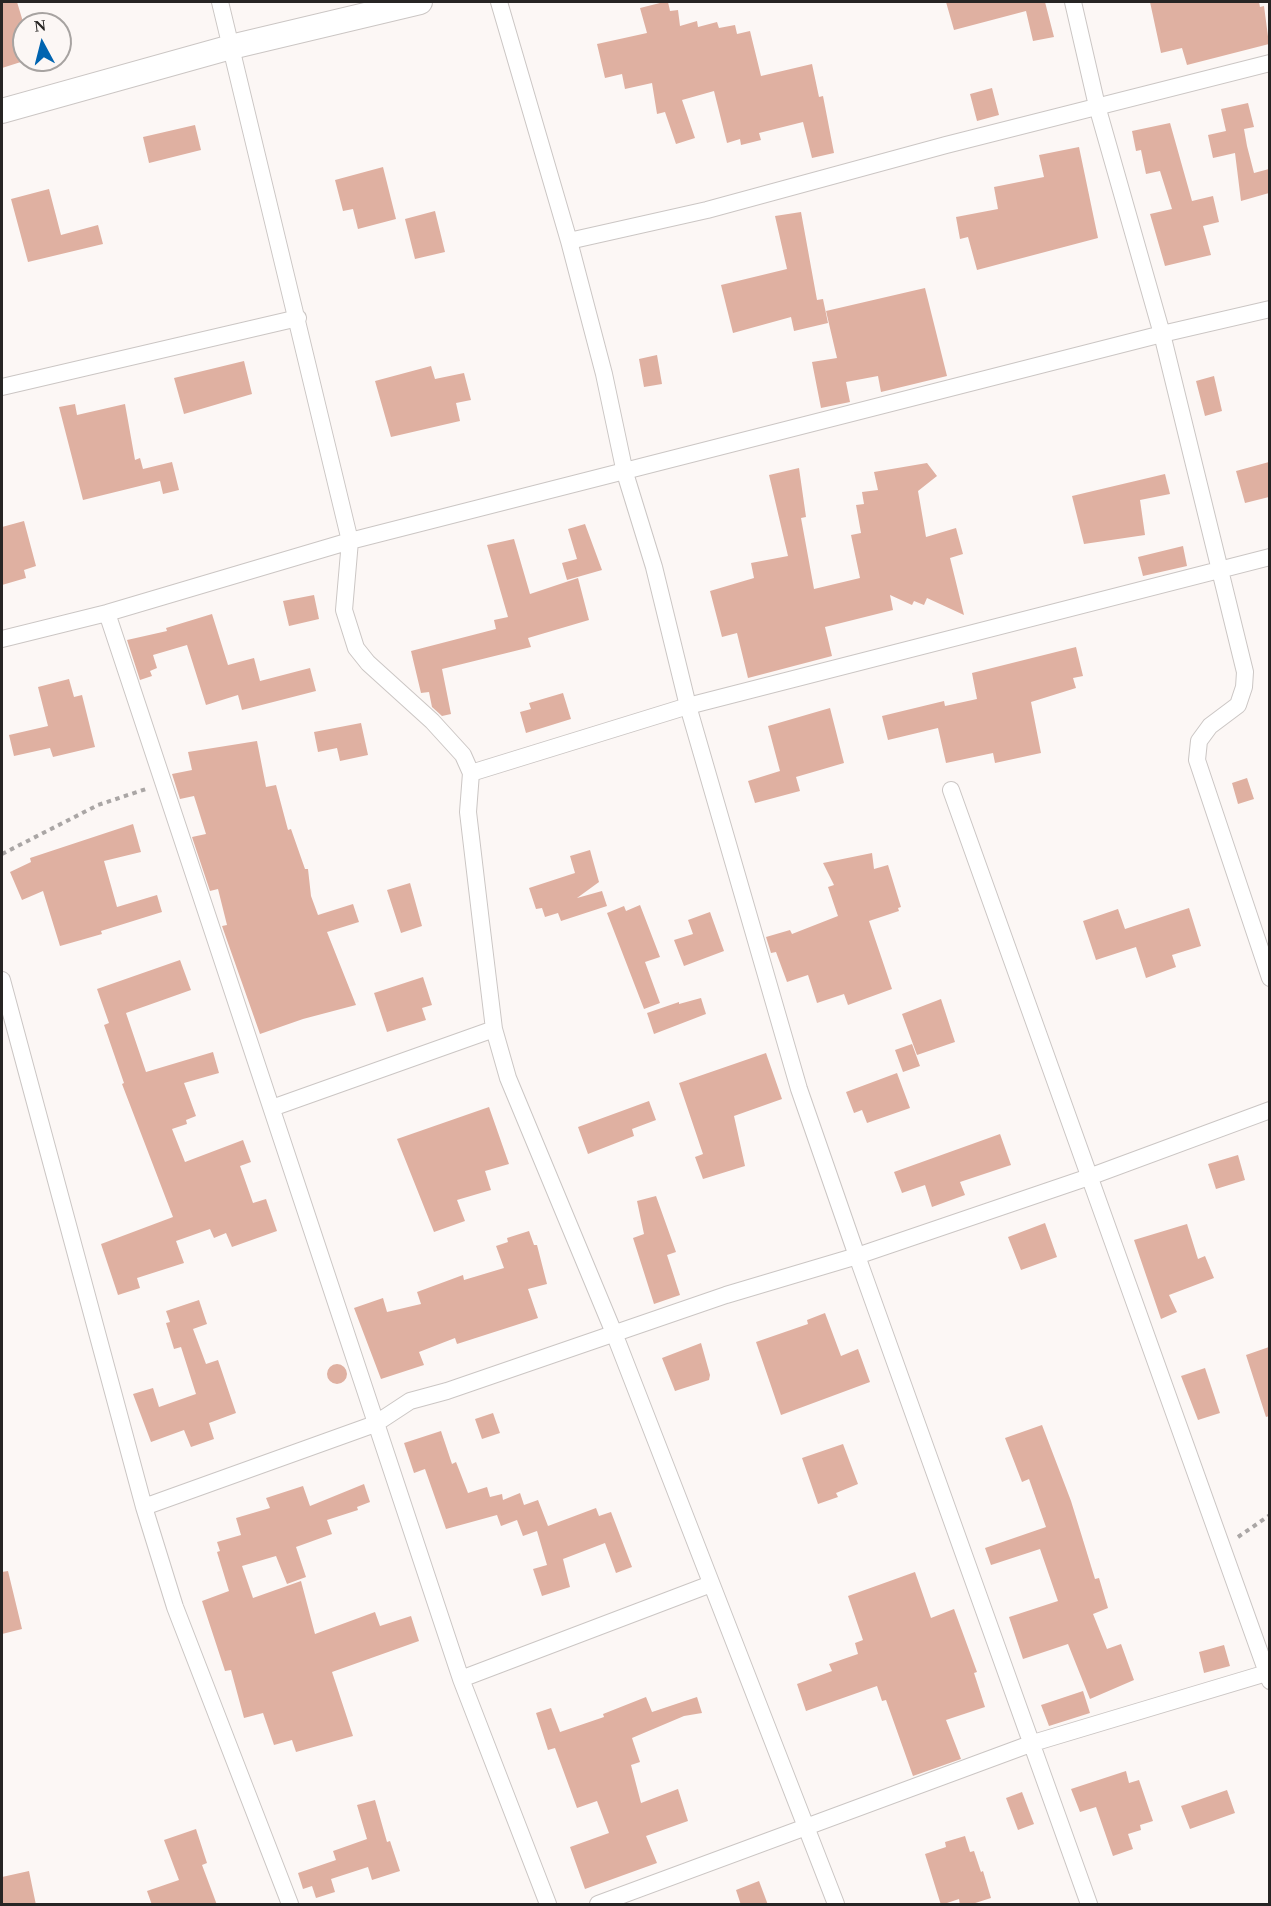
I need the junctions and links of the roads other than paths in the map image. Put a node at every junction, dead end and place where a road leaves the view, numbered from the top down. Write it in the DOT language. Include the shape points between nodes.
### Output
graph roads {
  1 [pos="220,2"];
  2 [pos="420,2"];
  3 [pos="499,2"];
  4 [pos="1073,2"];
  5 [pos="231,47"];
  6 [pos="1269,63"];
  7 [pos="1098,106"];
  8 [pos="2,111"];
  9 [pos="569,241"];
  10 [pos="1269,309"];
  11 [pos="298,318"];
  12 [pos="1162,334"];
  13 [pos="2,387"];
  14 [pos="626,473"];
  15 [pos="350,541"];
  16 [pos="1269,557"];
  17 [pos="1220,570"];
  18 [pos="107,613"];
  19 [pos="2,639"];
  20 [pos="688,706"];
  21 [pos="471,773"];
  22 [pos="951,790"];
  23 [pos="1269,978"];
  24 [pos="2,980"];
  25 [pos="494,1029"];
  26 [pos="272,1108"];
  27 [pos="1269,1110"];
  28 [pos="1089,1177"];
  29 [pos="857,1256"];
  30 [pos="614,1333"];
  31 [pos="375,1424"];
  32 [pos="144,1507"];
  33 [pos="711,1584"];
  34 [pos="1269,1675"];
  35 [pos="461,1679"];
  36 [pos="1033,1743"];
  37 [pos="806,1827"];
  38 [pos="290,1905"];
  39 [pos="548,1905"];
  40 [pos="598,1905"];
  41 [pos="836,1905"];
  42 [pos="1089,1905"];
  1 -- 5 [label="street"];
  2 -- 5 [label="street"];
  3 -- 9 [label="street"];
  4 -- 7 [label="street"];
  5 -- 8 [label="street"];
  5 -- 11 [label="street"];
  6 -- 7 [label="street"];
  7 -- 9 [label="street" via="707,210"];
  7 -- 12 [label="street"];
  9 -- 14 [label="street"];
  10 -- 12 [label="street"];
  11 -- 13 [label="street"];
  11 -- 15 [label="street"];
  12 -- 14 [label="street"];
  12 -- 17 [label="street"];
  14 -- 15 [label="street"];
  14 -- 20 [label="street"];
  15 -- 18 [label="street"];
  15 -- 21 [label="street" via="344,610 356,648 432,720 463,755"];
  16 -- 17 [label="street"];
  17 -- 20 [label="street"];
  17 -- 23 [label="street" via="1245,672 1244,687 1238,705 1210,726 1199,741 1197,760"];
  18 -- 19 [label="street"];
  18 -- 26 [label="street"];
  20 -- 21 [label="street"];
  20 -- 29 [label="street" via="799,1089"];
  21 -- 25 [label="street" via="468,812"];
  22 -- 28 [label="street"];
  24 -- 32 [label="street"];
  25 -- 26 [label="street"];
  25 -- 30 [label="street" via="508,1078"];
  26 -- 31 [label="street"];
  27 -- 28 [label="street"];
  28 -- 29 [label="street"];
  28 -- 34 [label="street"];
  29 -- 30 [label="street"];
  29 -- 36 [label="street"];
  30 -- 31 [label="street" via="410,1401"];
  30 -- 33 [label="street"];
  31 -- 32 [label="street"];
  31 -- 35 [label="street"];
  32 -- 38 [label="street" via="175,1607"];
  33 -- 35 [label="street"];
  33 -- 37 [label="street"];
  34 -- 36 [label="street"];
  35 -- 39 [label="street"];
  36 -- 37 [label="street"];
  36 -- 42 [label="street"];
  37 -- 40 [label="street"];
  37 -- 41 [label="street"];
}
